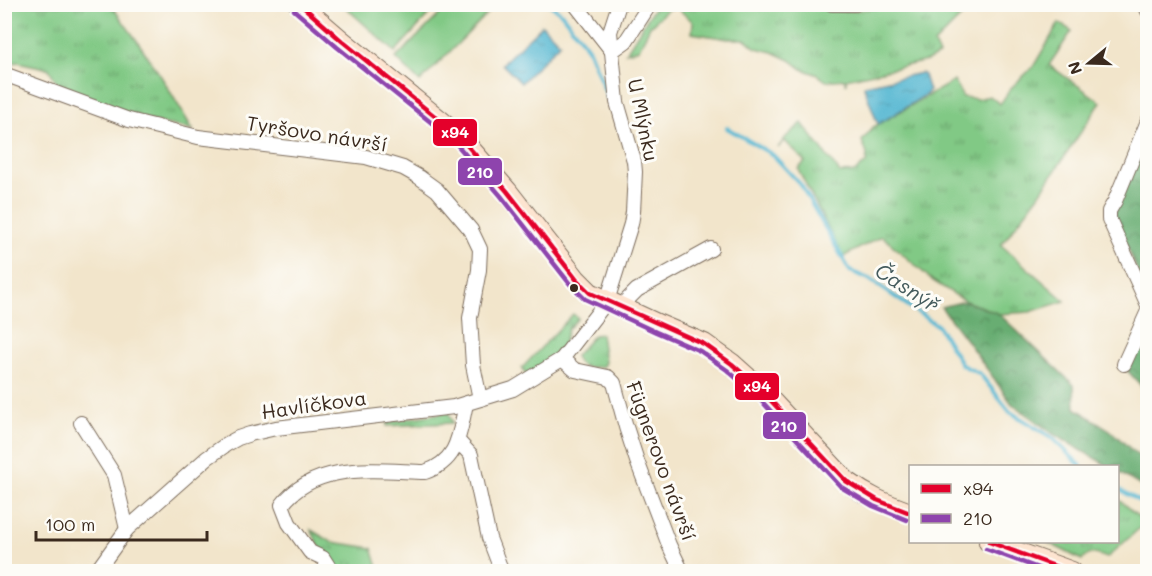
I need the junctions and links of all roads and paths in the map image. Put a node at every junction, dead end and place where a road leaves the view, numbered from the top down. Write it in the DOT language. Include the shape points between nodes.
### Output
graph roads {
  1 [pos="299,4"];
  2 [pos="575,4"];
  3 [pos="619,4"];
  4 [pos="650,4"];
  5 [pos="832,4"];
  6 [pos="855,4"];
  7 [pos="1145,4"];
  8 [pos="1148,11"];
  9 [pos="612,51"];
  10 [pos="4,74"];
  11 [pos="1148,121"];
  12 [pos="711,249"];
  13 [pos="613,304"];
  14 [pos="1148,305"];
  15 [pos="1148,311"];
  16 [pos="562,359"];
  17 [pos="1124,364"];
  18 [pos="480,399"];
  19 [pos="466,404"];
  20 [pos="81,423"];
  21 [pos="458,441"];
  22 [pos="909,513"];
  23 [pos="127,529"];
  24 [pos="992,543"];
  25 [pos="96,572"];
  26 [pos="332,572"];
  27 [pos="502,572"];
  28 [pos="682,572"];
  29 [pos="1072,572"];
  1 -- 13 [label="main road" via="458,135 576,279 590,293"];
  2 -- 9 [label="street"];
  3 -- 9 [label="street, U Mlýnku" via="610,32"];
  4 -- 9 [label="street" via="626,41"];
  5 -- 6 [label="street"];
  7 -- 8 [label="street"];
  9 -- 13 [label="street, U Mlýnku" via="617,102 634,160 635,187"];
  10 -- 18 [label="street, Tyršovo návrší" via="129,120 175,132 366,157 419,177 437,190 471,230 480,249 470,318"];
  11 -- 14 [label="street" via="1108,210"];
  12 -- 13 [label="street"];
  13 -- 16 [label="street"];
  13 -- 22 [label="main road" via="704,344 760,388 845,480 862,493"];
  15 -- 17 [label="street"];
  16 -- 18 [label="street, Havlíčkova" via="513,389"];
  16 -- 28 [label="street, Fügnerovo návrší" via="575,370 608,377 614,383 637,461"];
  18 -- 19 [label="street, Havlíčkova"];
  19 -- 21 [label="street"];
  19 -- 23 [label="street, Havlíčkova" via="250,434 207,458"];
  20 -- 23 [label="street" via="114,475"];
  21 -- 26 [label="street" via="448,459 425,472 343,471 308,482 288,497 282,505 289,522 310,552 323,558"];
  21 -- 27 [label="street" via="471,455 489,537"];
  23 -- 25 [label="street, Havlíčkova"];
  24 -- 29 [label="main road"];
}
